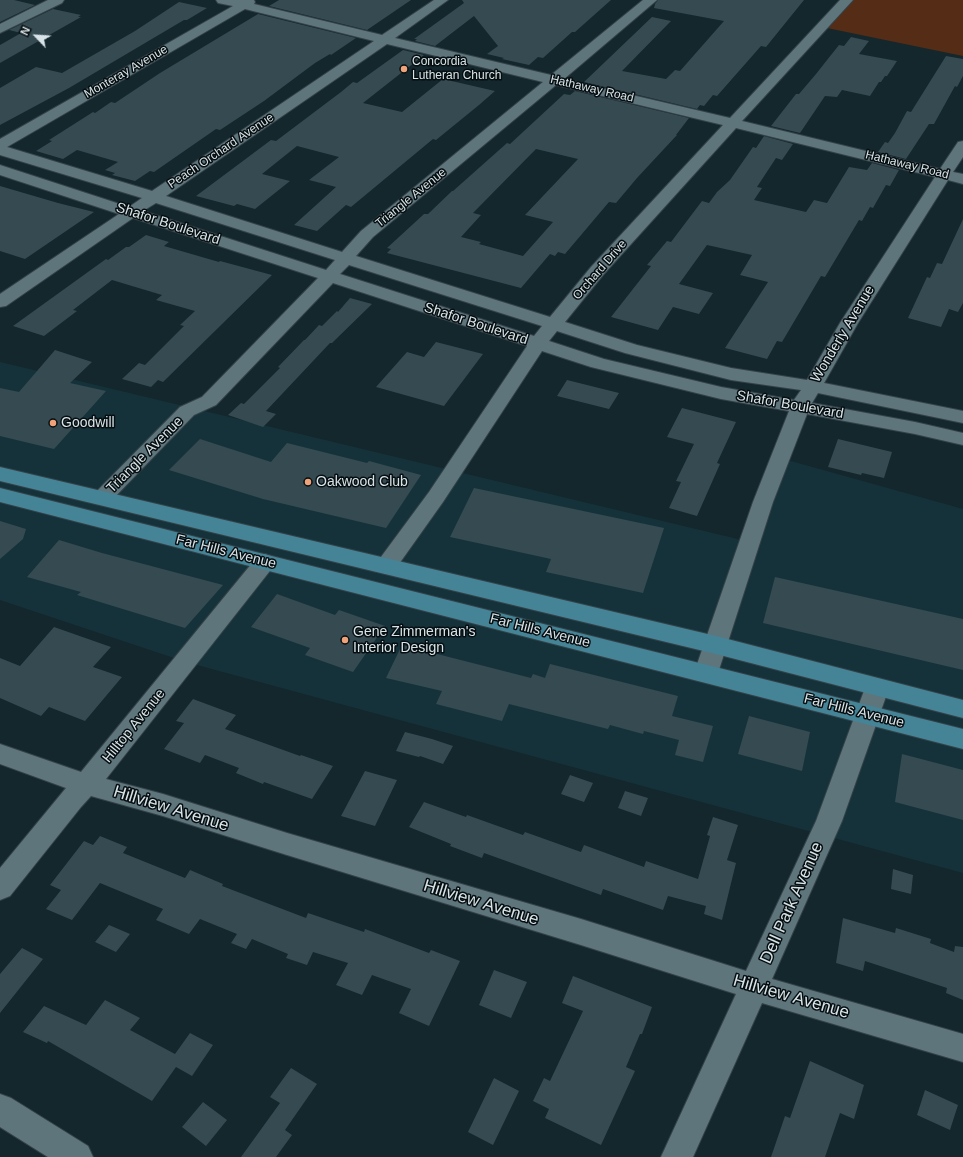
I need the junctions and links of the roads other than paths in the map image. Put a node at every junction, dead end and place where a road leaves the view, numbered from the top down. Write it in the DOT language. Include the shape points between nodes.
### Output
graph roads {
  1 [pos="58,0"];
  2 [pos="222,0"];
  3 [pos="442,0"];
  4 [pos="632,0"];
  5 [pos="651,0"];
  6 [pos="847,0"];
  7 [pos="247,3"];
  8 [pos="0,29"];
  9 [pos="384,39"];
  10 [pos="540,77"];
  11 [pos="555,80"];
  12 [pos="734,123"];
  13 [pos="0,145"];
  14 [pos="963,145"];
  15 [pos="0,150"];
  16 [pos="447,161"];
  17 [pos="0,170"];
  18 [pos="945,174"];
  19 [pos="963,179"];
  20 [pos="154,197"];
  21 [pos="132,213"];
  22 [pos="337,256"];
  23 [pos="315,277"];
  24 [pos="0,302"];
  25 [pos="553,325"];
  26 [pos="538,343"];
  27 [pos="812,386"];
  28 [pos="199,389"];
  29 [pos="800,408"];
  30 [pos="187,412"];
  31 [pos="963,417"];
  32 [pos="963,439"];
  33 [pos="0,474"];
  34 [pos="0,495"];
  35 [pos="102,498"];
  36 [pos="266,562"];
  37 [pos="386,566"];
  38 [pos="716,645"];
  39 [pos="706,673"];
  40 [pos="877,688"];
  41 [pos="963,709"];
  42 [pos="867,714"];
  43 [pos="963,739"];
  44 [pos="0,754"];
  45 [pos="87,784"];
  46 [pos="0,888"];
  47 [pos="754,987"];
  48 [pos="963,1048"];
  49 [pos="0,1108"];
  50 [pos="77,1157"];
  51 [pos="677,1157"];
  1 -- 8 [label="street"];
  2 -- 7 [label="street, Hathaway Road"];
  3 -- 9 [label="street, Peach Orchard Avenue"];
  4 -- 10 [label="street, Triangle Avenue"];
  5 -- 11 [label="street, Triangle Avenue"];
  6 -- 12 [label="street, Orchard Drive"];
  7 -- 9 [label="street, Hathaway Road"];
  7 -- 13 [label="street, Monteray Avenue"];
  9 -- 10 [label="street, Hathaway Road"];
  9 -- 20 [label="street, Peach Orchard Avenue"];
  10 -- 11 [label="street, Hathaway Road"];
  10 -- 16 [label="street, Triangle Avenue"];
  11 -- 12 [label="street, Hathaway Road"];
  11 -- 16 [label="street, Triangle Avenue"];
  12 -- 18 [label="street, Hathaway Road"];
  12 -- 25 [label="street, Orchard Drive" via="597,271"];
  14 -- 18 [label="street, Wonderly Avenue"];
  15 -- 20 [label="street, Shafor Boulevard"];
  16 -- 22 [label="street, Triangle Avenue" via="367,234"];
  17 -- 21 [label="street, Shafor Boulevard"];
  18 -- 19 [label="street, Hathaway Road"];
  18 -- 27 [label="street, Wonderly Avenue" via="848,323"];
  20 -- 21 [label="street, Peach Orchard Avenue"];
  20 -- 22 [label="street, Shafor Boulevard"];
  21 -- 23 [label="street, Shafor Boulevard"];
  21 -- 24 [label="street, Peach Orchard Avenue"];
  22 -- 23 [label="street, Triangle Avenue"];
  22 -- 25 [label="street, Shafor Boulevard"];
  23 -- 26 [label="street, Shafor Boulevard"];
  23 -- 30 [label="street, Triangle Avenue" via="209,401"];
  25 -- 26 [label="street, Orchard Drive"];
  25 -- 27 [label="street, Shafor Boulevard" via="684,363 731,374"];
  26 -- 29 [label="street, Shafor Boulevard" via="598,363 666,381"];
  26 -- 37 [label="street, Orchard Drive" via="436,497"];
  27 -- 29 [label="street, Wonderly Avenue"];
  27 -- 31 [label="street, Shafor Boulevard"];
  28 -- 30 [label="street, Triangle Avenue" via="188,400"];
  29 -- 32 [label="street, Shafor Boulevard"];
  29 -- 38 [label="street, Wonderly Avenue" via="763,502"];
  30 -- 35 [label="street, Triangle Avenue"];
  33 -- 35 [label="main road, Far Hills Avenue"];
  34 -- 36 [label="main road, Far Hills Avenue"];
  35 -- 37 [label="main road, Far Hills Avenue"];
  36 -- 39 [label="main road, Far Hills Avenue"];
  36 -- 45 [label="street, Hilltop Avenue"];
  37 -- 38 [label="main road, Far Hills Avenue"];
  38 -- 39 [label="street, Wonderly Avenue"];
  38 -- 40 [label="main road, Far Hills Avenue"];
  39 -- 42 [label="main road, Far Hills Avenue"];
  40 -- 41 [label="main road, Far Hills Avenue"];
  40 -- 42 [label="street, Dell Park Avenue"];
  42 -- 43 [label="main road, Far Hills Avenue"];
  42 -- 47 [label="street, Dell Park Avenue" via="829,821"];
  44 -- 45 [label="street, Hillview Avenue"];
  45 -- 46 [label="street, Hilltop Avenue"];
  45 -- 47 [label="street, Hillview Avenue" via="163,805"];
  47 -- 48 [label="street, Hillview Avenue"];
  47 -- 51 [label="street, Dell Park Avenue"];
  49 -- 50 [label="street"];
}
